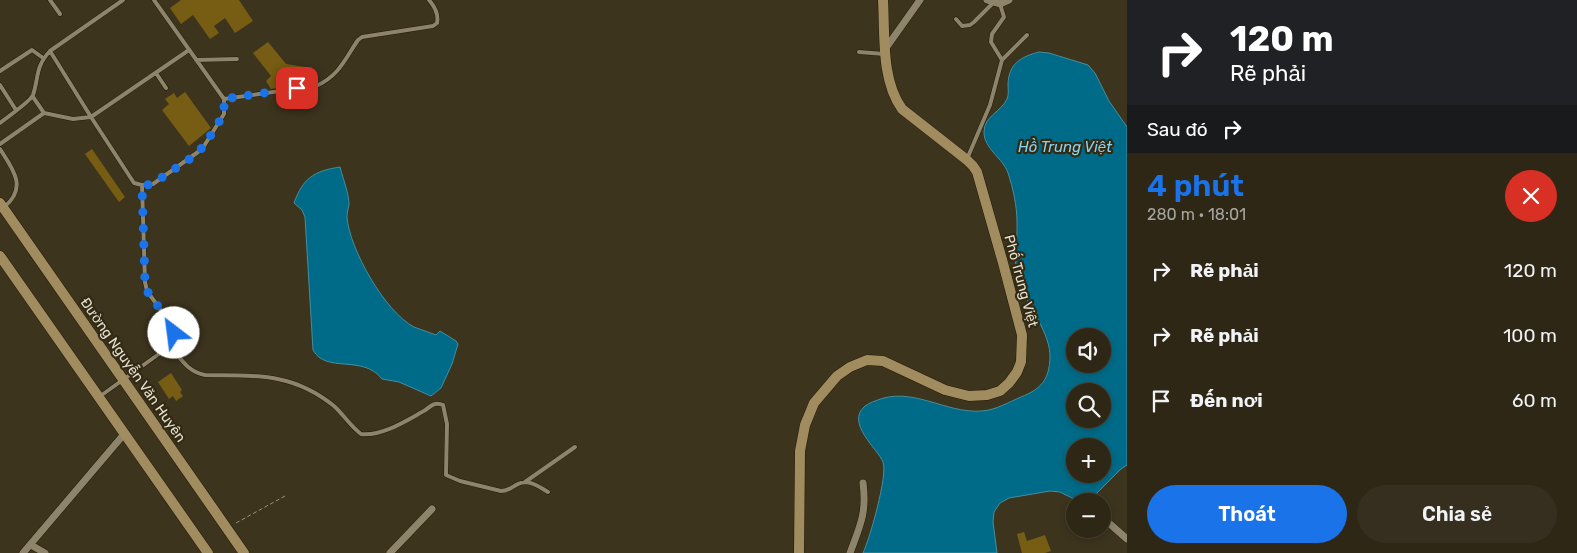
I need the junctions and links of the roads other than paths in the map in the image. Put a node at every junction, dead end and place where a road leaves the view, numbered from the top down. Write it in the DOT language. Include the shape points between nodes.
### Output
graph roads {
  1 [pos="50,0"];
  2 [pos="124,0"];
  3 [pos="154,0"];
  4 [pos="429,0"];
  5 [pos="883,0"];
  6 [pos="920,0"];
  7 [pos="1009,0"];
  8 [pos="993,2"];
  9 [pos="60,14"];
  10 [pos="956,19"];
  11 [pos="1027,35"];
  12 [pos="189,50"];
  13 [pos="50,51"];
  14 [pos="886,51"];
  15 [pos="859,52"];
  16 [pos="43,58"];
  17 [pos="237,59"];
  18 [pos="196,60"];
  19 [pos="1002,60"];
  20 [pos="0,71"];
  21 [pos="156,73"];
  22 [pos="0,85"];
  23 [pos="166,88"];
  24 [pos="33,97"];
  25 [pos="224,99"];
  26 [pos="16,110"];
  27 [pos="44,113"];
  28 [pos="91,117"];
  29 [pos="0,123"];
  30 [pos="0,144"];
  31 [pos="0,149"];
  32 [pos="967,160"];
  33 [pos="142,186"];
  34 [pos="1,207"];
  35 [pos="0,256"];
  36 [pos="170,346"];
  37 [pos="123,380"];
  38 [pos="99,397"];
  39 [pos="125,433"];
  40 [pos="575,447"];
  41 [pos="525,482"];
  42 [pos="863,484"];
  43 [pos="548,492"];
  44 [pos="432,509"];
  45 [pos="1111,525"];
  46 [pos="1127,539"];
  47 [pos="31,545"];
  48 [pos="23,553"];
  49 [pos="45,553"];
  50 [pos="208,553"];
  51 [pos="244,553"];
  52 [pos="390,553"];
  53 [pos="799,553"];
  54 [pos="850,553"];
  1 -- 9 [label="lane"];
  2 -- 13 [label="lane"];
  3 -- 12 [label="lane"];
  4 -- 25 [label="lane" via="437,12 437,23 362,37 334,75 316,86"];
  5 -- 14 [label="street, Phố Trung Việt"];
  6 -- 14 [label="street"];
  7 -- 8 [label="street"];
  8 -- 10 [label="lane" via="970,25 962,26"];
  8 -- 19 [label="lane" via="1004,17 992,34 991,42"];
  11 -- 19 [label="lane"];
  12 -- 18 [label="lane"];
  12 -- 21 [label="lane"];
  13 -- 16 [label="lane"];
  13 -- 28 [label="lane"];
  14 -- 15 [label="lane"];
  14 -- 32 [label="street, Phố Trung Việt" via="892,89 902,110"];
  16 -- 20 [label="lane" via="32,50"];
  16 -- 24 [label="lane"];
  17 -- 18 [label="lane"];
  18 -- 25 [label="lane"];
  19 -- 32 [label="lane" via="990,105"];
  21 -- 23 [label="lane"];
  21 -- 28 [label="lane"];
  22 -- 26 [label="lane"];
  24 -- 26 [label="lane"];
  24 -- 27 [label="lane"];
  25 -- 33 [label="lane" via="224,114 204,146 152,184"];
  26 -- 29 [label="lane"];
  27 -- 28 [label="lane" via="73,119"];
  27 -- 30 [label="lane"];
  28 -- 33 [label="lane" via="134,183"];
  31 -- 34 [label="lane" via="17,180 12,201"];
  32 -- 53 [label="street, Phố Trung Việt" via="977,172 1022,334 1021,362 1017,372 1000,390 969,396 945,390 883,361 867,360 837,376 814,403 805,426 800,450"];
  33 -- 36 [label="lane" via="145,282 147,291 173,327"];
  34 -- 37 [label="street, Đường Nguyễn Văn Huyên"];
  35 -- 38 [label="street"];
  36 -- 37 [label="lane"];
  36 -- 41 [label="lane" via="196,373 274,377 312,390 361,434 370,435 401,424 438,403 443,405 447,424 446,475 501,491"];
  37 -- 38 [label="lane"];
  37 -- 51 [label="street, Đường Nguyễn Văn Huyên"];
  38 -- 39 [label="street"];
  39 -- 47 [label="street"];
  39 -- 50 [label="street"];
  40 -- 41 [label="lane"];
  41 -- 43 [label="lane" via="534,483"];
  42 -- 54 [label="street" via="864,512"];
  44 -- 52 [label="street"];
  45 -- 46 [label="street"];
  47 -- 48 [label="street"];
  47 -- 49 [label="street"];
}
